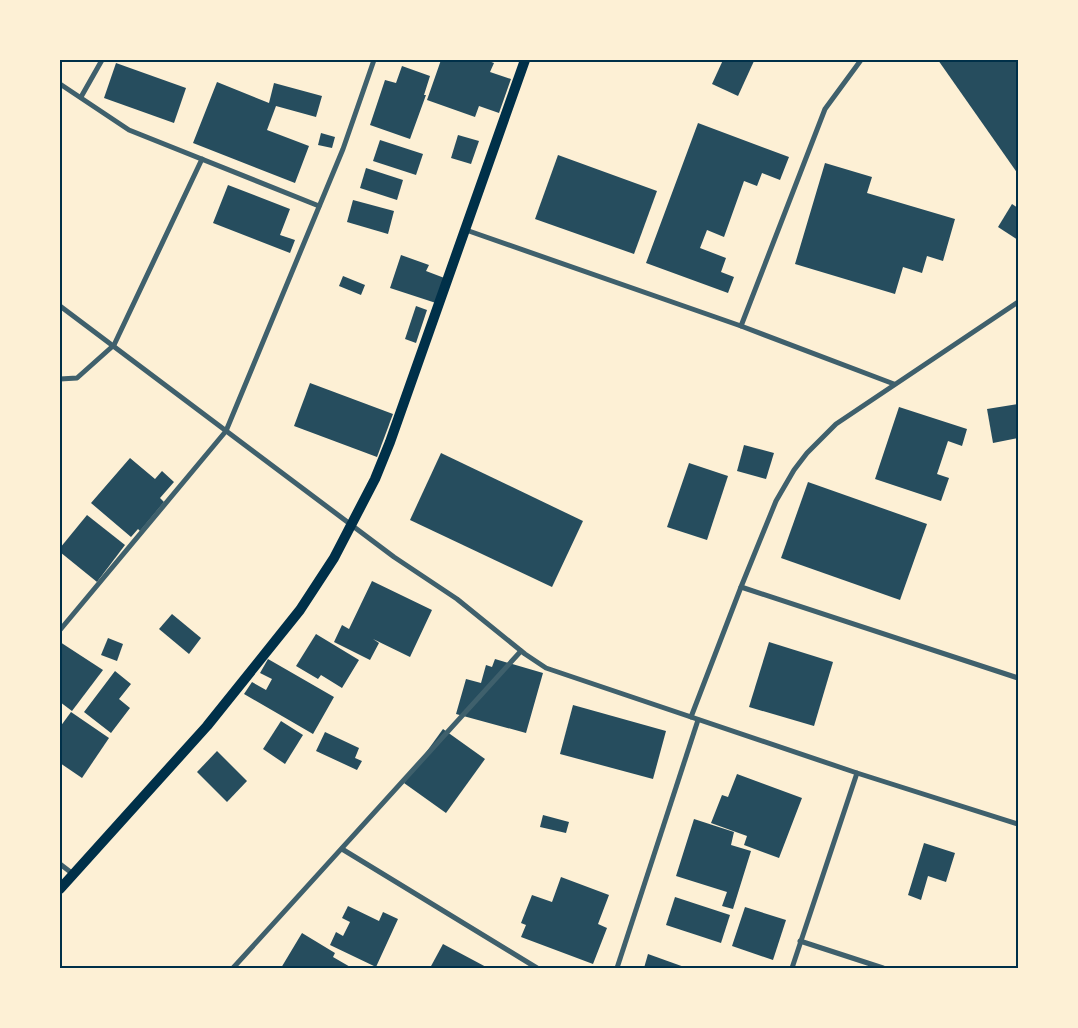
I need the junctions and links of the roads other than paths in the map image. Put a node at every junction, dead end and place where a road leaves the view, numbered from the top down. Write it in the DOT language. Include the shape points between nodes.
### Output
graph roads {
  1 [pos="102,60"];
  2 [pos="374,60"];
  3 [pos="525,60"];
  4 [pos="861,60"];
  5 [pos="60,84"];
  6 [pos="82,98"];
  7 [pos="202,158"];
  8 [pos="319,206"];
  9 [pos="466,230"];
  10 [pos="1018,302"];
  11 [pos="60,306"];
  12 [pos="741,326"];
  13 [pos="114,345"];
  14 [pos="60,379"];
  15 [pos="894,384"];
  16 [pos="226,431"];
  17 [pos="352,524"];
  18 [pos="741,587"];
  19 [pos="60,630"];
  20 [pos="522,651"];
  21 [pos="1018,678"];
  22 [pos="691,717"];
  23 [pos="698,720"];
  24 [pos="857,772"];
  25 [pos="1018,824"];
  26 [pos="342,849"];
  27 [pos="60,864"];
  28 [pos="73,874"];
  29 [pos="60,889"];
  30 [pos="800,941"];
  31 [pos="233,968"];
  32 [pos="537,968"];
  33 [pos="617,968"];
  34 [pos="792,968"];
  35 [pos="883,968"];
  1 -- 6 [label="street"];
  2 -- 8 [label="street"];
  3 -- 9 [label="main road"];
  4 -- 12 [label="street" via="825,109"];
  5 -- 6 [label="street"];
  6 -- 7 [label="street" via="130,130"];
  7 -- 8 [label="street"];
  7 -- 13 [label="street"];
  8 -- 16 [label="street"];
  9 -- 12 [label="street"];
  9 -- 17 [label="main road" via="390,442"];
  10 -- 15 [label="street"];
  11 -- 13 [label="street"];
  12 -- 15 [label="street"];
  13 -- 14 [label="street" via="77,378"];
  13 -- 16 [label="street"];
  15 -- 18 [label="street" via="836,424 802,458 783,486"];
  16 -- 17 [label="street"];
  16 -- 19 [label="street"];
  17 -- 20 [label="street" via="457,599"];
  17 -- 28 [label="main road" via="317,586 272,646 207,726"];
  18 -- 21 [label="street"];
  18 -- 22 [label="street"];
  20 -- 22 [label="street" via="546,668"];
  20 -- 26 [label="street"];
  22 -- 23 [label="street"];
  23 -- 24 [label="street"];
  23 -- 33 [label="street"];
  24 -- 25 [label="street"];
  24 -- 30 [label="street"];
  26 -- 31 [label="street"];
  26 -- 32 [label="street"];
  27 -- 28 [label="street"];
  28 -- 29 [label="main road"];
  30 -- 34 [label="street"];
  30 -- 35 [label="street"];
}
